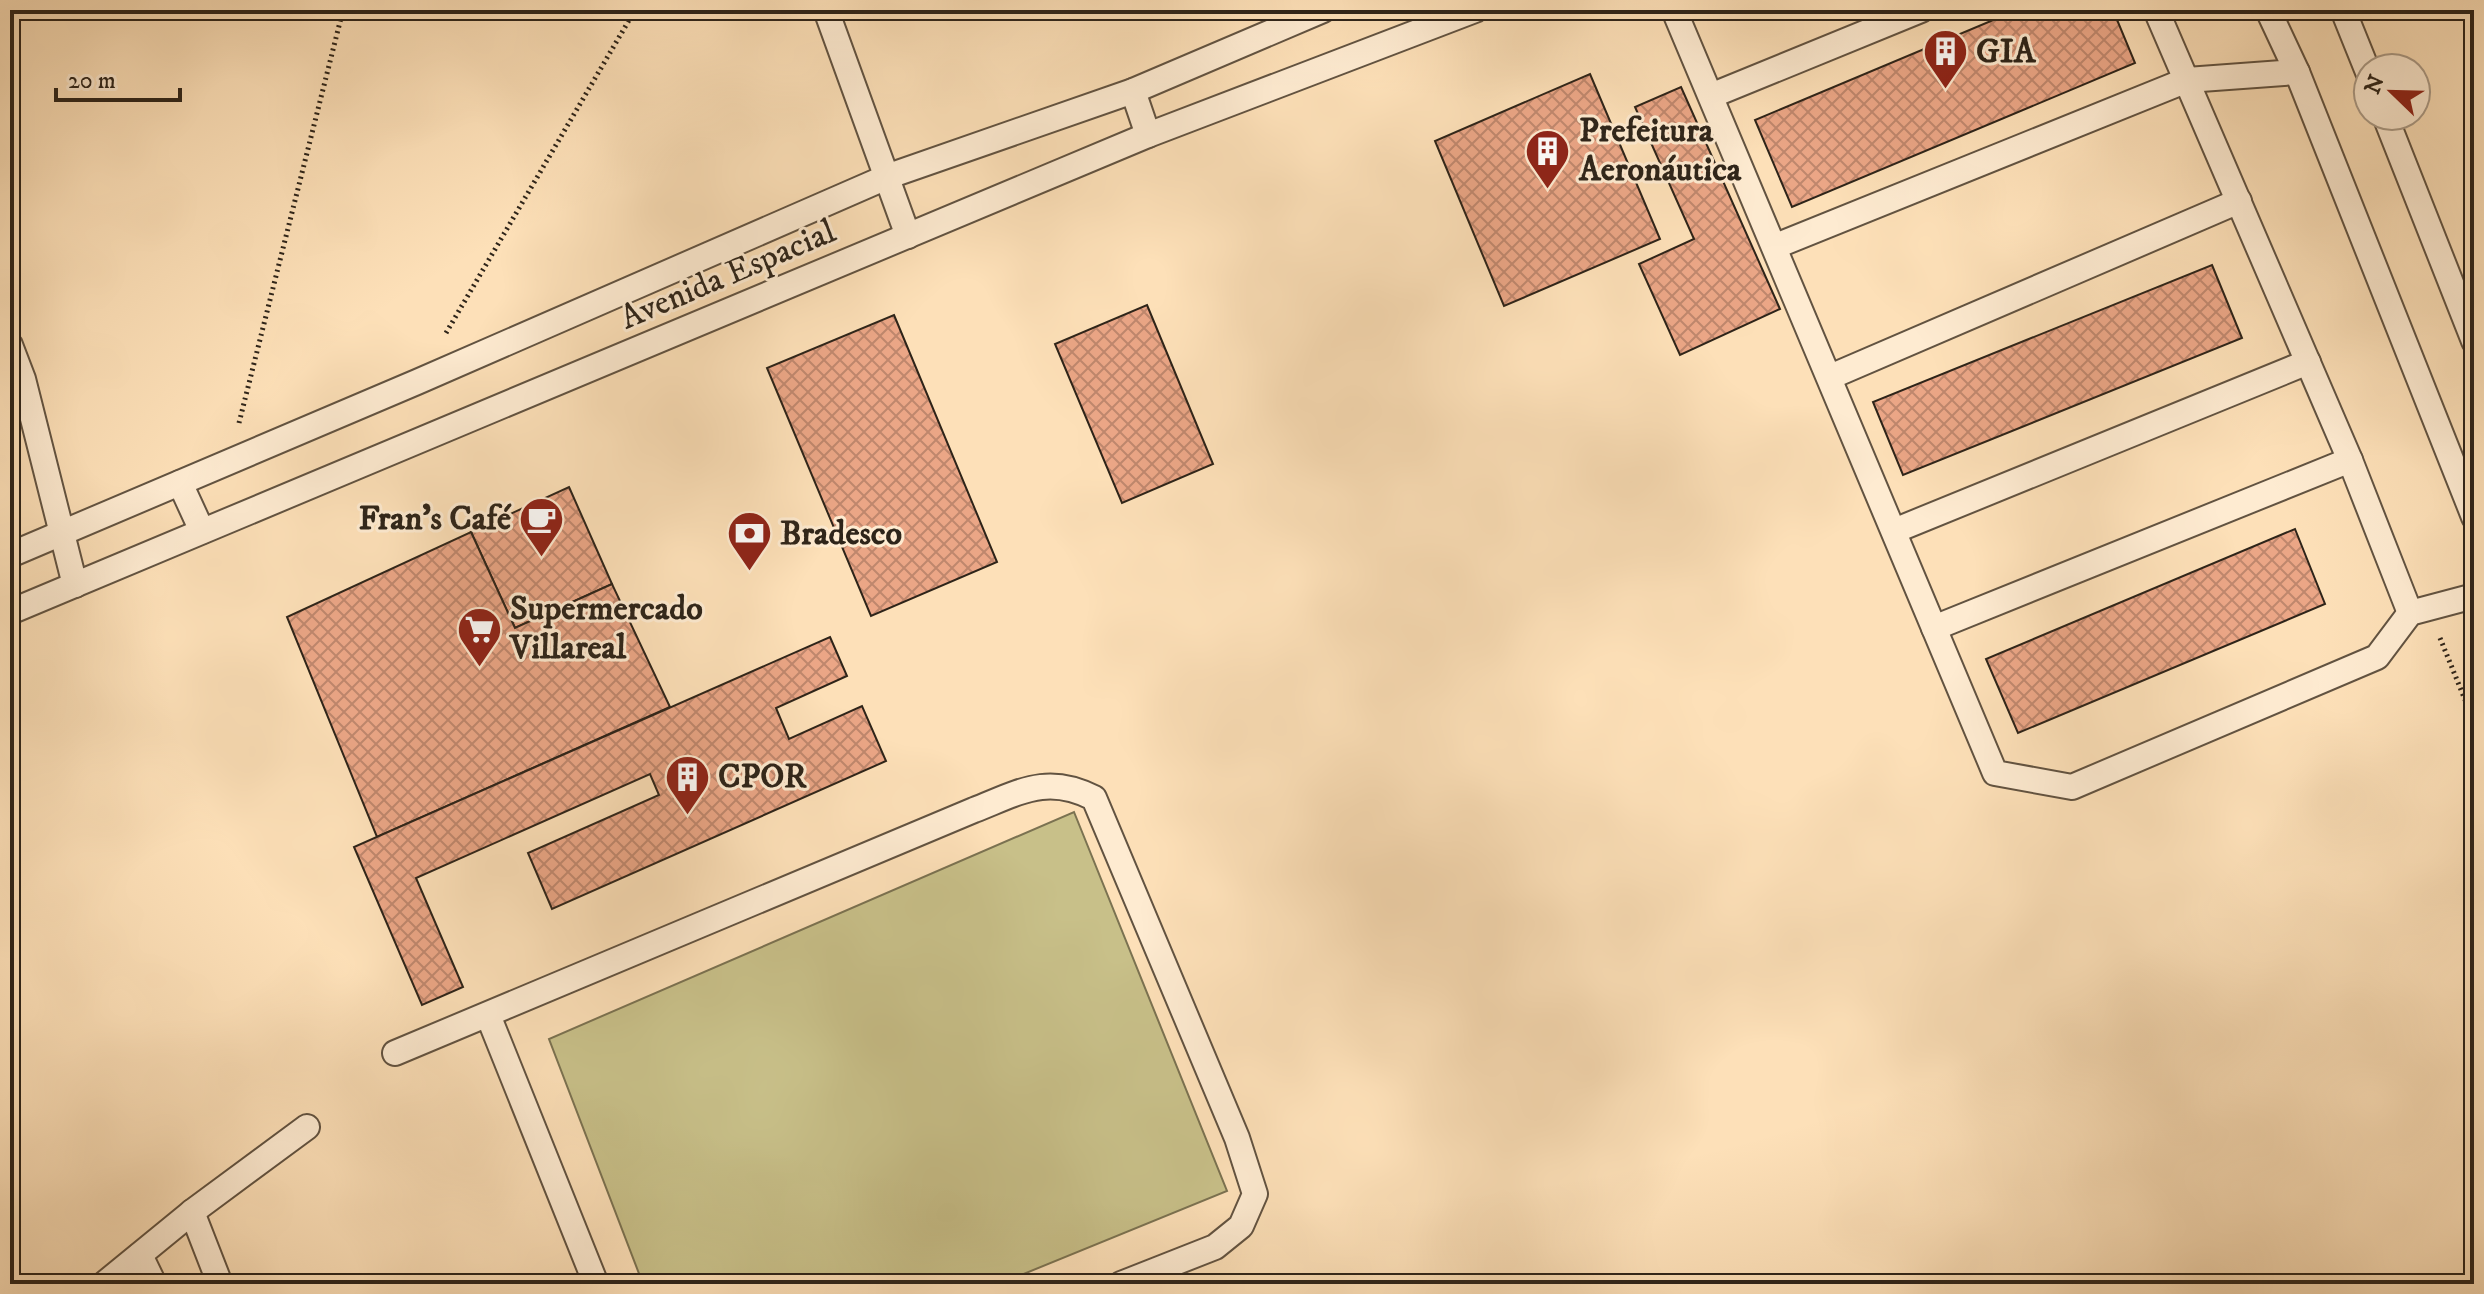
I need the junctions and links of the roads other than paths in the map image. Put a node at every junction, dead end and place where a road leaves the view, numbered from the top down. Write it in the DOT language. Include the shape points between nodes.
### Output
graph roads {
  1 [pos="826,10"];
  2 [pos="1323,10"];
  3 [pos="1475,10"];
  4 [pos="1674,10"];
  5 [pos="1921,10"];
  6 [pos="2156,10"];
  7 [pos="2268,10"];
  8 [pos="2343,10"];
  9 [pos="2360,52"];
  10 [pos="2297,72"];
  11 [pos="2187,80"];
  12 [pos="1133,91"];
  13 [pos="1713,95"];
  14 [pos="2391,132"];
  15 [pos="1148,135"];
  16 [pos="889,176"];
  17 [pos="2239,201"];
  18 [pos="908,236"];
  19 [pos="1776,246"];
  20 [pos="2474,341"];
  21 [pos="10,345"];
  22 [pos="2308,362"];
  23 [pos="1830,377"];
  24 [pos="2350,460"];
  25 [pos="180,483"];
  26 [pos="2474,517"];
  27 [pos="202,531"];
  28 [pos="1894,531"];
  29 [pos="61,534"];
  30 [pos="10,555"];
  31 [pos="75,585"];
  32 [pos="2474,596"];
  33 [pos="10,612"];
  34 [pos="2410,613"];
  35 [pos="1934,628"];
  36 [pos="488,1015"];
  37 [pos="395,1053"];
  38 [pos="307,1127"];
  39 [pos="192,1212"];
  40 [pos="140,1255"];
  41 [pos="104,1284"];
  42 [pos="154,1284"];
  43 [pos="220,1284"];
  44 [pos="596,1284"];
  45 [pos="1121,1284"];
  1 -- 16 [label="lane"];
  2 -- 12 [label="lane, Avenida Espacial"];
  3 -- 15 [label="lane, Avenida Espacial"];
  4 -- 13 [label="lane"];
  5 -- 13 [label="lane"];
  6 -- 11 [label="lane"];
  7 -- 10 [label="lane"];
  8 -- 9 [label="lane"];
  10 -- 11 [label="lane"];
  10 -- 26 [label="lane"];
  11 -- 17 [label="lane"];
  11 -- 19 [label="lane"];
  12 -- 15 [label="lane"];
  12 -- 16 [label="lane, Avenida Espacial"];
  13 -- 19 [label="lane"];
  14 -- 20 [label="lane"];
  15 -- 18 [label="lane, Avenida Espacial"];
  16 -- 18 [label="lane"];
  16 -- 25 [label="lane, Avenida Espacial"];
  17 -- 22 [label="lane"];
  17 -- 23 [label="lane"];
  18 -- 27 [label="lane, Avenida Espacial"];
  19 -- 23 [label="lane"];
  21 -- 29 [label="lane"];
  22 -- 24 [label="lane"];
  22 -- 28 [label="lane"];
  23 -- 28 [label="lane"];
  24 -- 34 [label="lane"];
  24 -- 35 [label="lane"];
  25 -- 27 [label="lane"];
  25 -- 29 [label="lane, Avenida Espacial"];
  27 -- 31 [label="lane, Avenida Espacial"];
  28 -- 35 [label="lane"];
  29 -- 30 [label="lane, Avenida Espacial"];
  29 -- 31 [label="lane"];
  31 -- 33 [label="lane, Avenida Espacial"];
  32 -- 34 [label="lane"];
  34 -- 35 [label="lane" via="2377,657 2072,787 1995,773"];
  36 -- 37 [label="lane"];
  36 -- 44 [label="lane"];
  36 -- 45 [label="lane" via="974,810 1019,793 1068,785 1094,798 1237,1138 1255,1194 1241,1226 1215,1247"];
  38 -- 39 [label="lane"];
  39 -- 40 [label="lane"];
  39 -- 43 [label="lane"];
  40 -- 41 [label="lane"];
  40 -- 42 [label="lane"];
}
